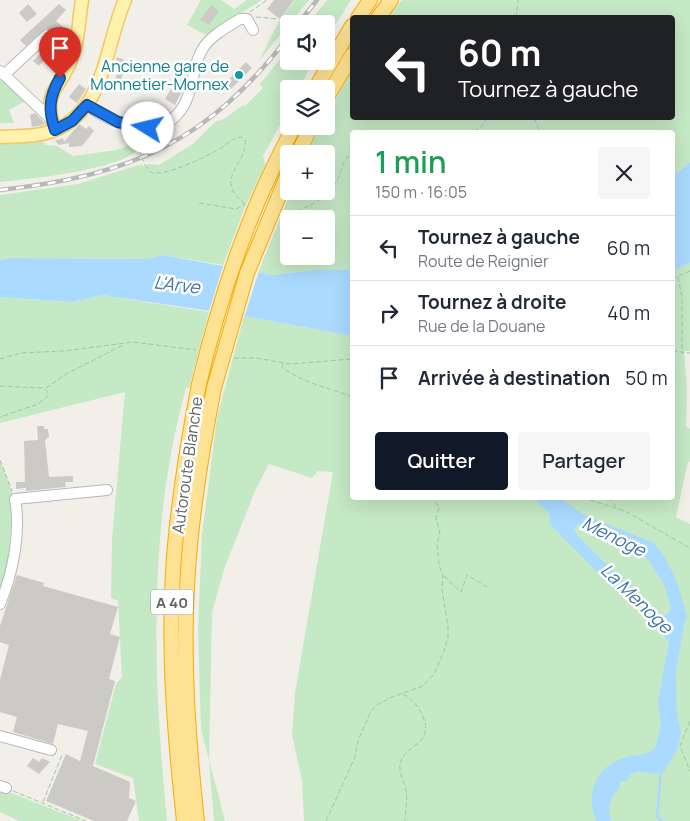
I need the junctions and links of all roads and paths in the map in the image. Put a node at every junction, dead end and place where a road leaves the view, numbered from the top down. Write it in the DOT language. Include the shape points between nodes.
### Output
graph roads {
  1 [pos="82,0"];
  2 [pos="125,0"];
  3 [pos="267,0"];
  4 [pos="370,0"];
  5 [pos="391,0"];
  6 [pos="518,0"];
  7 [pos="360,15"];
  8 [pos="380,15"];
  9 [pos="516,15"];
  10 [pos="244,18"];
  11 [pos="278,19"];
  12 [pos="350,29"];
  13 [pos="253,30"];
  14 [pos="47,36"];
  15 [pos="350,58"];
  16 [pos="2,73"];
  17 [pos="319,80"];
  18 [pos="335,84"];
  19 [pos="87,105"];
  20 [pos="485,120"];
  21 [pos="53,124"];
  22 [pos="476,130"];
  23 [pos="119,132"];
  24 [pos="290,135"];
  25 [pos="0,137"];
  26 [pos="350,156"];
  27 [pos="280,193"];
  28 [pos="199,203"];
  29 [pos="297,210"];
  30 [pos="690,271"];
  31 [pos="678,277"];
  32 [pos="675,278"];
  33 [pos="124,344"];
  34 [pos="204,352"];
  35 [pos="675,352"];
  36 [pos="690,353"];
  37 [pos="682,354"];
  38 [pos="232,358"];
  39 [pos="0,359"];
  40 [pos="350,359"];
  41 [pos="283,363"];
  42 [pos="0,386"];
  43 [pos="45,389"];
  44 [pos="350,396"];
  45 [pos="0,417"];
  46 [pos="0,460"];
  47 [pos="107,490"];
  48 [pos="16,499"];
  49 [pos="435,500"];
  50 [pos="590,500"];
  51 [pos="610,500"];
  52 [pos="617,508"];
  53 [pos="690,548"];
  54 [pos="443,576"];
  55 [pos="487,586"];
  56 [pos="0,604"];
  57 [pos="403,694"];
  58 [pos="690,721"];
  59 [pos="0,736"];
  60 [pos="51,750"];
  61 [pos="62,755"];
  62 [pos="690,771"];
  63 [pos="3,787"];
  64 [pos="42,803"];
  65 [pos="86,821"];
  66 [pos="184,821"];
  67 [pos="197,821"];
  68 [pos="326,821"];
  69 [pos="405,821"];
  1 -- 21 [label="main road" via="74,53 51,96 49,109"];
  2 -- 19 [label="main road" via="98,85"];
  3 -- 10 [label="path"];
  4 -- 7 [label="highway"];
  5 -- 8 [label="highway"];
  6 -- 9 [label="path"];
  10 -- 11 [label="path"];
  10 -- 13 [label="street"];
  10 -- 19 [label="street" via="225,28 202,49 184,105 163,124 148,128 130,126 105,117"];
  12 -- 17 [label="highway"];
  14 -- 16 [label="street"];
  15 -- 18 [label="highway"];
  16 -- 21 [label="street"];
  19 -- 21 [label="main road" via="72,121"];
  20 -- 22 [label="path"];
  21 -- 25 [label="main road" via="33,135"];
  23 -- 28 [label="path, bridge" via="130,138 152,173 166,172 198,160 232,140 241,137 245,140 246,146 235,168 231,187 245,203 236,209"];
  24 -- 66 [label="highway, Autoroute Blanche / A 40, bridge" via="232,269 199,384 179,501 173,573 173,693"];
  26 -- 29 [label="path" via="344,160 337,180 316,203"];
  27 -- 67 [label="highway, Autoroute Blanche / A 40, bridge" via="247,273 214,388 194,504 187,589 188,713"];
  30 -- 31 [label="path"];
  31 -- 32 [label="path"];
  31 -- 37 [label="path" via="682,297"];
  33 -- 34 [label="path"];
  33 -- 39 [label="path" via="21,353"];
  33 -- 43 [label="path" via="68,373"];
  35 -- 37 [label="path"];
  36 -- 37 [label="path"];
  38 -- 41 [label="path"];
  40 -- 41 [label="path"];
  41 -- 44 [label="path" via="282,367 296,378"];
  42 -- 43 [label="path"];
  43 -- 45 [label="path" via="48,396 38,404"];
  46 -- 48 [label="path"];
  47 -- 48 [label="street"];
  48 -- 56 [label="street" via="13,559"];
  49 -- 54 [label="path" via="439,508 437,544"];
  50 -- 52 [label="path"];
  51 -- 52 [label="path"];
  52 -- 53 [label="path"];
  54 -- 55 [label="path" via="461,592 467,575"];
  54 -- 57 [label="path" via="448,626 444,651 429,681"];
  57 -- 68 [label="path" via="371,711 355,757"];
  57 -- 69 [label="path" via="420,710 425,729 422,740 401,761 401,779 406,789"];
  58 -- 62 [label="path" via="680,746"];
  59 -- 60 [label="street"];
  61 -- 64 [label="path"];
  63 -- 64 [label="path"];
  64 -- 65 [label="path"];
}
